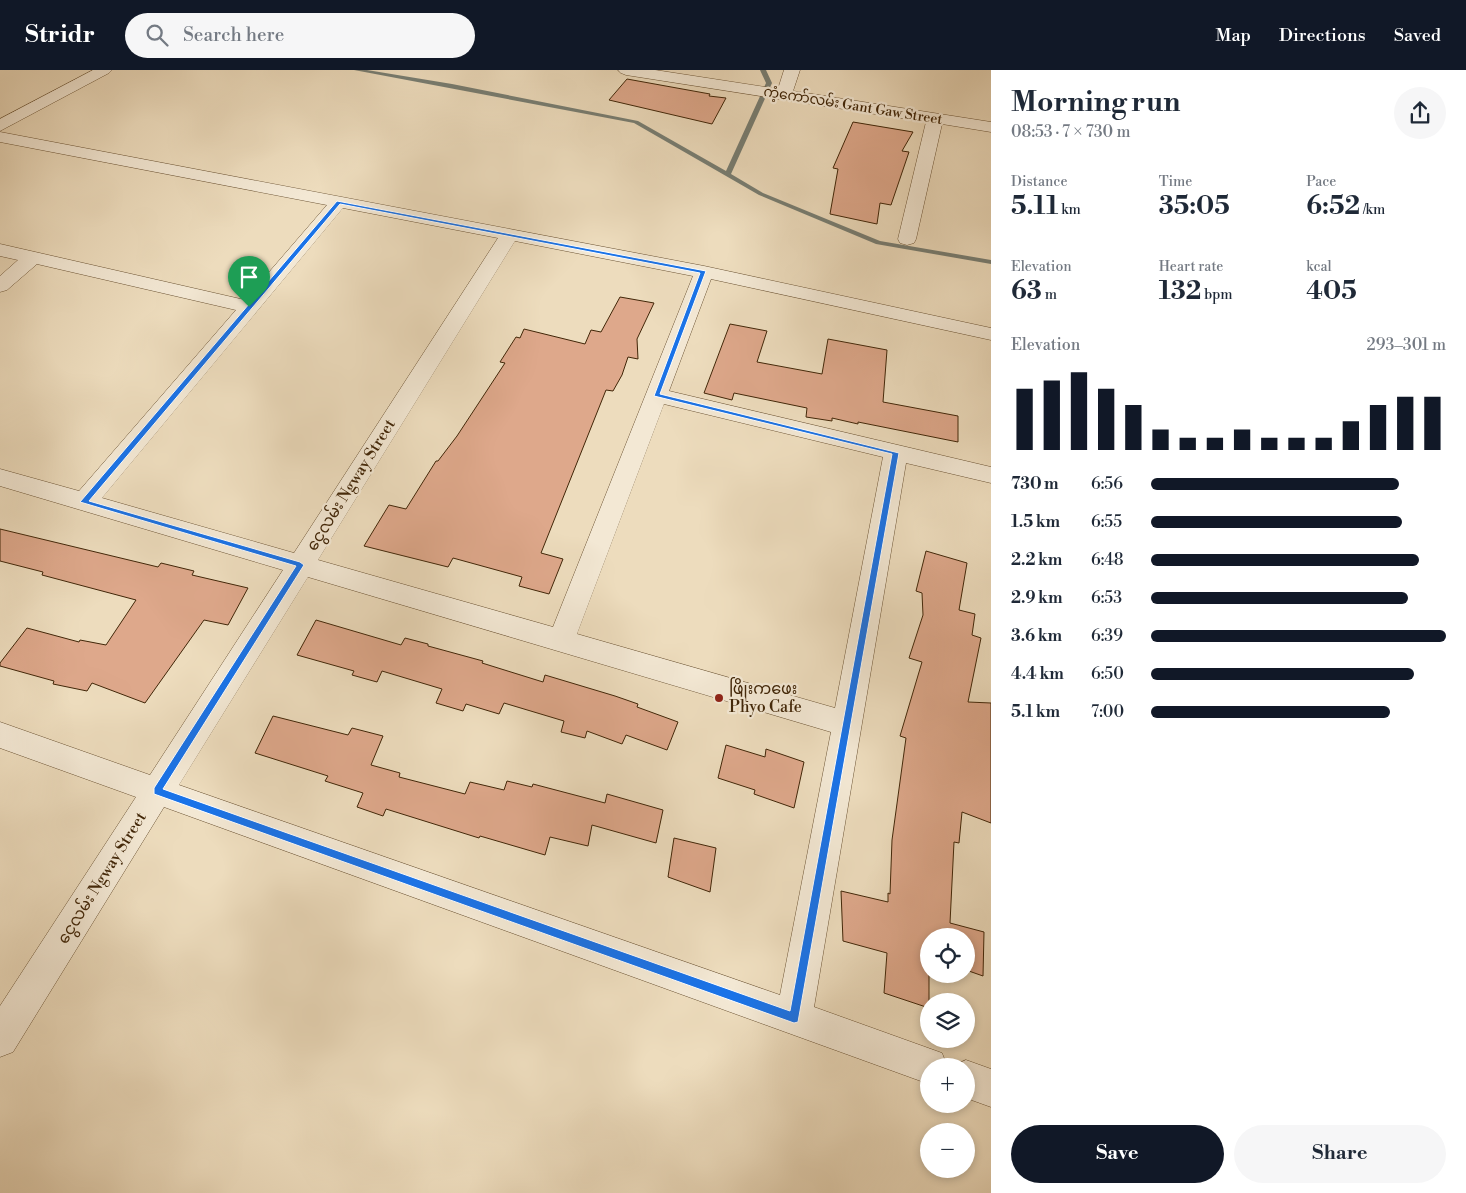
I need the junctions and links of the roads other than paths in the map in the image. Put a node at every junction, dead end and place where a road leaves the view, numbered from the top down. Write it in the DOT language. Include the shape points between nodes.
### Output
graph roads {
  1 [pos="104,70"];
  2 [pos="626,70"];
  3 [pos="792,70"];
  4 [pos="784,95"];
  5 [pos="935,118"];
  6 [pos="0,126"];
  7 [pos="991,127"];
  8 [pos="0,137"];
  9 [pos="339,202"];
  10 [pos="510,235"];
  11 [pos="907,239"];
  12 [pos="0,250"];
  13 [pos="32,258"];
  14 [pos="704,272"];
  15 [pos="0,286"];
  16 [pos="249,307"];
  17 [pos="991,334"];
  18 [pos="656,395"];
  19 [pos="896,453"];
  20 [pos="991,476"];
  21 [pos="0,478"];
  22 [pos="84,502"];
  23 [pos="300,565"];
  24 [pos="561,640"];
  25 [pos="847,724"];
  26 [pos="0,735"];
  27 [pos="157,791"];
  28 [pos="794,1018"];
  29 [pos="0,1039"];
  30 [pos="920,1063"];
  31 [pos="975,1083"];
  32 [pos="991,1088"];
  1 -- 6 [label="street"];
  2 -- 4 [label="street, ကံ့ကော်လမ်း Gant Gaw Street"];
  3 -- 4 [label="street"];
  4 -- 5 [label="street, ကံ့ကော်လမ်း Gant Gaw Street"];
  5 -- 7 [label="street, ကံ့ကော်လမ်း Gant Gaw Street"];
  5 -- 11 [label="street"];
  8 -- 9 [label="street"];
  9 -- 10 [label="street"];
  9 -- 16 [label="street"];
  10 -- 14 [label="street"];
  10 -- 23 [label="street, ငွေလမ်း Ngway Street"];
  12 -- 13 [label="street"];
  13 -- 15 [label="street"];
  13 -- 16 [label="street"];
  14 -- 17 [label="street"];
  14 -- 18 [label="street"];
  16 -- 22 [label="street"];
  18 -- 19 [label="street"];
  18 -- 24 [label="street"];
  19 -- 20 [label="street"];
  19 -- 25 [label="street"];
  21 -- 22 [label="street"];
  22 -- 23 [label="street"];
  23 -- 24 [label="street"];
  23 -- 27 [label="street, ငွေလမ်း Ngway Street"];
  24 -- 25 [label="street"];
  25 -- 28 [label="street"];
  26 -- 27 [label="street"];
  27 -- 28 [label="street"];
  27 -- 29 [label="street, ငွေလမ်း Ngway Street"];
  28 -- 30 [label="street"];
  31 -- 32 [label="street"];
}
